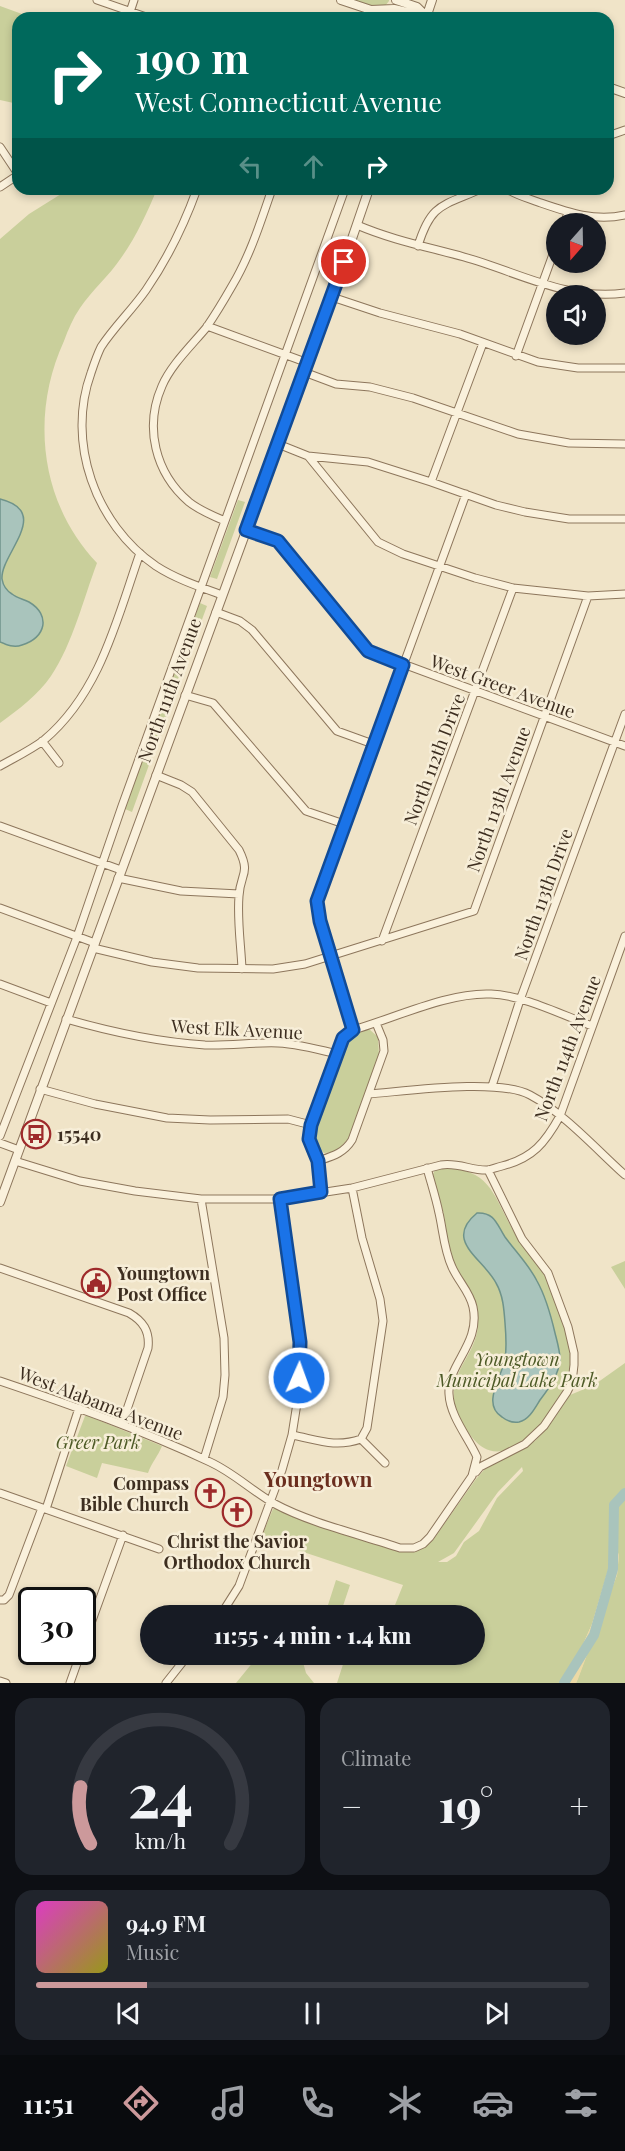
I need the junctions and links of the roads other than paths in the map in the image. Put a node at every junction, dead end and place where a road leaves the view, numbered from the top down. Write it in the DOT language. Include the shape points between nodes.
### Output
graph roads {
  1 [pos="96,0"];
  2 [pos="341,0"];
  3 [pos="396,0"];
  4 [pos="122,12"];
  5 [pos="404,12"];
  6 [pos="422,12"];
  7 [pos="0,147"];
  8 [pos="12,166"];
  9 [pos="195,195"];
  10 [pos="270,195"];
  11 [pos="343,195"];
  12 [pos="367,195"];
  13 [pos="468,195"];
  14 [pos="522,195"];
  15 [pos="568,213"];
  16 [pos="625,215"];
  17 [pos="606,217"];
  18 [pos="357,225"];
  19 [pos="418,246"];
  20 [pos="547,273"];
  21 [pos="543,284"];
  22 [pos="625,293"];
  23 [pos="332,297"];
  24 [pos="207,326"];
  25 [pos="483,343"];
  26 [pos="285,355"];
  27 [pos="516,356"];
  28 [pos="308,363"];
  29 [pos="625,368"];
  30 [pos="304,372"];
  31 [pos="458,414"];
  32 [pos="278,444"];
  33 [pos="625,444"];
  34 [pos="308,456"];
  35 [pos="431,482"];
  36 [pos="466,495"];
  37 [pos="625,519"];
  38 [pos="225,521"];
  39 [pos="246,530"];
  40 [pos="140,553"];
  41 [pos="439,567"];
  42 [pos="201,587"];
  43 [pos="513,588"];
  44 [pos="625,594"];
  45 [pos="222,595"];
  46 [pos="588,596"];
  47 [pos="216,612"];
  48 [pos="403,665"];
  49 [pos="476,691"];
  50 [pos="185,694"];
  51 [pos="625,714"];
  52 [pos="544,716"];
  53 [pos="42,741"];
  54 [pos="615,743"];
  55 [pos="374,744"];
  56 [pos="625,746"];
  57 [pos="59,763"];
  58 [pos="0,766"];
  59 [pos="156,775"];
  60 [pos="344,824"];
  61 [pos="0,826"];
  62 [pos="102,863"];
  63 [pos="120,874"];
  64 [pos="239,894"];
  65 [pos="0,908"];
  66 [pos="625,936"];
  67 [pos="77,937"];
  68 [pos="382,941"];
  69 [pos="94,945"];
  70 [pos="330,957"];
  71 [pos="242,969"];
  72 [pos="0,984"];
  73 [pos="520,1000"];
  74 [pos="51,1003"];
  75 [pos="66,1019"];
  76 [pos="376,1023"];
  77 [pos="592,1026"];
  78 [pos="353,1030"];
  79 [pos="337,1054"];
  80 [pos="492,1086"];
  81 [pos="40,1089"];
  82 [pos="369,1094"];
  83 [pos="560,1116"];
  84 [pos="311,1125"];
  85 [pos="0,1136"];
  86 [pos="0,1143"];
  87 [pos="19,1150"];
  88 [pos="15,1161"];
  89 [pos="318,1161"];
  90 [pos="427,1168"];
  91 [pos="488,1170"];
  92 [pos="625,1175"];
  93 [pos="352,1188"];
  94 [pos="321,1192"];
  95 [pos="201,1199"];
  96 [pos="280,1199"];
  97 [pos="0,1202"];
  98 [pos="0,1268"];
  99 [pos="0,1381"];
  100 [pos="79,1408"];
  101 [pos="122,1424"];
  102 [pos="292,1435"];
  103 [pos="360,1439"];
  104 [pos="204,1459"];
  105 [pos="385,1463"];
  106 [pos="472,1476"];
  107 [pos="0,1493"];
  108 [pos="270,1500"];
  109 [pos="44,1508"];
  110 [pos="123,1535"];
  111 [pos="159,1549"];
  112 [pos="2,1600"];
  113 [pos="227,1605"];
  114 [pos="96,1611"];
  115 [pos="77,1665"];
  116 [pos="180,1665"];
  117 [pos="0,1681"];
  118 [pos="6,1683"];
  119 [pos="70,1683"];
  120 [pos="166,1683"];
  1 -- 4 [label="street"];
  2 -- 5 [label="street" via="371,10"];
  3 -- 6 [label="street"];
  7 -- 8 [label="street"];
  9 -- 40 [label="street" via="176,243 100,349 82,408 83,441 99,500 121,534"];
  10 -- 24 [label="street" via="234,283"];
  11 -- 26 [label="street, North 111th Avenue"];
  12 -- 18 [label="street, North 111th Avenue"];
  13 -- 19 [label="street" via="435,210"];
  14 -- 15 [label="street"];
  16 -- 17 [label="street"];
  18 -- 19 [label="street"];
  18 -- 23 [label="street, North 111th Avenue"];
  19 -- 21 [label="street"];
  20 -- 21 [label="street"];
  21 -- 22 [label="street" via="586,294"];
  21 -- 27 [label="street"];
  23 -- 25 [label="street"];
  23 -- 28 [label="street, North 111th Avenue"];
  24 -- 26 [label="street"];
  24 -- 38 [label="street" via="162,385 153,432 160,464 169,480 190,503"];
  25 -- 27 [label="street"];
  25 -- 31 [label="street"];
  26 -- 28 [label="street"];
  26 -- 38 [label="street, North 111th Avenue"];
  27 -- 29 [label="street" via="578,368"];
  28 -- 30 [label="street, North 111th Avenue"];
  30 -- 31 [label="street" via="336,384 370,387 413,398"];
  30 -- 32 [label="street, North 111th Avenue"];
  31 -- 33 [label="street" via="547,440"];
  31 -- 35 [label="street"];
  32 -- 34 [label="street"];
  32 -- 39 [label="street, North 111th Avenue"];
  34 -- 35 [label="street" via="369,462"];
  34 -- 41 [label="street" via="378,542"];
  35 -- 36 [label="street"];
  36 -- 37 [label="street" via="525,512 569,519"];
  36 -- 41 [label="street"];
  38 -- 42 [label="street, North 111th Avenue"];
  39 -- 45 [label="street, North 111th Avenue"];
  39 -- 48 [label="street, West Greer Avenue" via="278,541 368,651"];
  40 -- 42 [label="street" via="156,566"];
  40 -- 53 [label="street" via="101,664 79,702"];
  41 -- 43 [label="street"];
  41 -- 48 [label="street"];
  42 -- 45 [label="street"];
  42 -- 62 [label="street, North 111th Avenue"];
  43 -- 46 [label="street"];
  43 -- 49 [label="street, North 112th Drive"];
  44 -- 46 [label="street"];
  45 -- 47 [label="street, North 111th Avenue"];
  46 -- 52 [label="street, North 113th Avenue"];
  47 -- 50 [label="street, North 111th Avenue"];
  47 -- 55 [label="street" via="252,630 337,731"];
  48 -- 49 [label="street, West Greer Avenue"];
  48 -- 55 [label="street"];
  49 -- 52 [label="street, West Greer Avenue"];
  49 -- 68 [label="street, North 112th Drive"];
  50 -- 59 [label="street, North 111th Avenue"];
  50 -- 60 [label="street" via="213,703 306,811"];
  51 -- 54 [label="street, North 113th Drive"];
  52 -- 54 [label="street, West Greer Avenue"];
  52 -- 68 [label="street, North 113th Avenue" via="474,911"];
  53 -- 57 [label="street"];
  53 -- 58 [label="street"];
  54 -- 56 [label="street, West Greer Avenue"];
  54 -- 73 [label="street, North 113th Drive"];
  55 -- 60 [label="street"];
  59 -- 63 [label="street, North 111th Avenue"];
  59 -- 64 [label="street" via="192,792 239,850 245,874"];
  60 -- 70 [label="street" via="317,901"];
  61 -- 62 [label="street"];
  62 -- 63 [label="street"];
  62 -- 67 [label="street, North 111th Avenue"];
  63 -- 64 [label="street" via="181,891"];
  63 -- 69 [label="street, North 111th Avenue"];
  64 -- 71 [label="street"];
  65 -- 67 [label="street"];
  66 -- 77 [label="street, North 114th Avenue"];
  67 -- 69 [label="street"];
  67 -- 74 [label="street, North 111th Avenue"];
  68 -- 70 [label="street"];
  69 -- 71 [label="street" via="152,962"];
  69 -- 75 [label="street, North 111th Avenue"];
  70 -- 71 [label="street" via="273,969"];
  70 -- 78 [label="street"];
  72 -- 74 [label="street"];
  73 -- 76 [label="street" via="492,994 461,995"];
  73 -- 77 [label="street"];
  73 -- 80 [label="street, North 113th Drive"];
  74 -- 85 [label="street, North 111th Avenue"];
  75 -- 79 [label="street, West Elk Avenue" via="148,1038 204,1045 302,1045"];
  75 -- 81 [label="street, North 111th Avenue"];
  76 -- 78 [label="street"];
  76 -- 82 [label="street" via="384,1051"];
  77 -- 83 [label="street, North 114th Avenue"];
  78 -- 79 [label="street" via="343,1038"];
  79 -- 84 [label="street"];
  80 -- 82 [label="street"];
  80 -- 83 [label="street" via="528,1094"];
  81 -- 84 [label="street" via="167,1118 288,1119"];
  81 -- 87 [label="street, North 111th Avenue"];
  82 -- 89 [label="street" via="348,1147 338,1155"];
  83 -- 91 [label="street, North 114th Avenue" via="538,1149 516,1162"];
  83 -- 92 [label="street"];
  84 -- 89 [label="street" via="309,1139"];
  86 -- 87 [label="street"];
  87 -- 88 [label="street, North 111th Avenue"];
  88 -- 95 [label="street" via="80,1181"];
  88 -- 97 [label="street, North 111th Avenue"];
  89 -- 94 [label="street"];
  90 -- 91 [label="street" via="454,1164"];
  90 -- 93 [label="street"];
  90 -- 106 [label="street" via="447,1253 473,1308 474,1328 449,1388 452,1408 477,1457"];
  91 -- 106 [label="street" via="522,1239 548,1273 568,1327 574,1365 572,1382 544,1426 525,1444 480,1467"];
  93 -- 94 [label="street"];
  93 -- 103 [label="street" via="383,1321 367,1428"];
  94 -- 96 [label="street"];
  95 -- 96 [label="street"];
  95 -- 104 [label="street" via="224,1338 225,1375 223,1397"];
  96 -- 102 [label="street" via="300,1342"];
  98 -- 101 [label="street" via="129,1313 146,1327 148,1348"];
  99 -- 100 [label="street, West Alabama Avenue"];
  100 -- 101 [label="street, West Alabama Avenue"];
  100 -- 109 [label="street"];
  101 -- 104 [label="street, West Alabama Avenue"];
  102 -- 103 [label="street" via="337,1444"];
  102 -- 108 [label="street"];
  103 -- 105 [label="street"];
  104 -- 108 [label="street, West Alabama Avenue"];
  106 -- 108 [label="street, West Alabama Avenue" via="436,1530 420,1546 412,1548 400,1548 297,1514"];
  107 -- 109 [label="street"];
  108 -- 113 [label="street" via="239,1586"];
  109 -- 110 [label="street"];
  109 -- 112 [label="street" via="9,1595"];
  110 -- 111 [label="street"];
  110 -- 114 [label="street"];
  115 -- 119 [label="street"];
  116 -- 120 [label="street"];
  117 -- 118 [label="street"];
}
